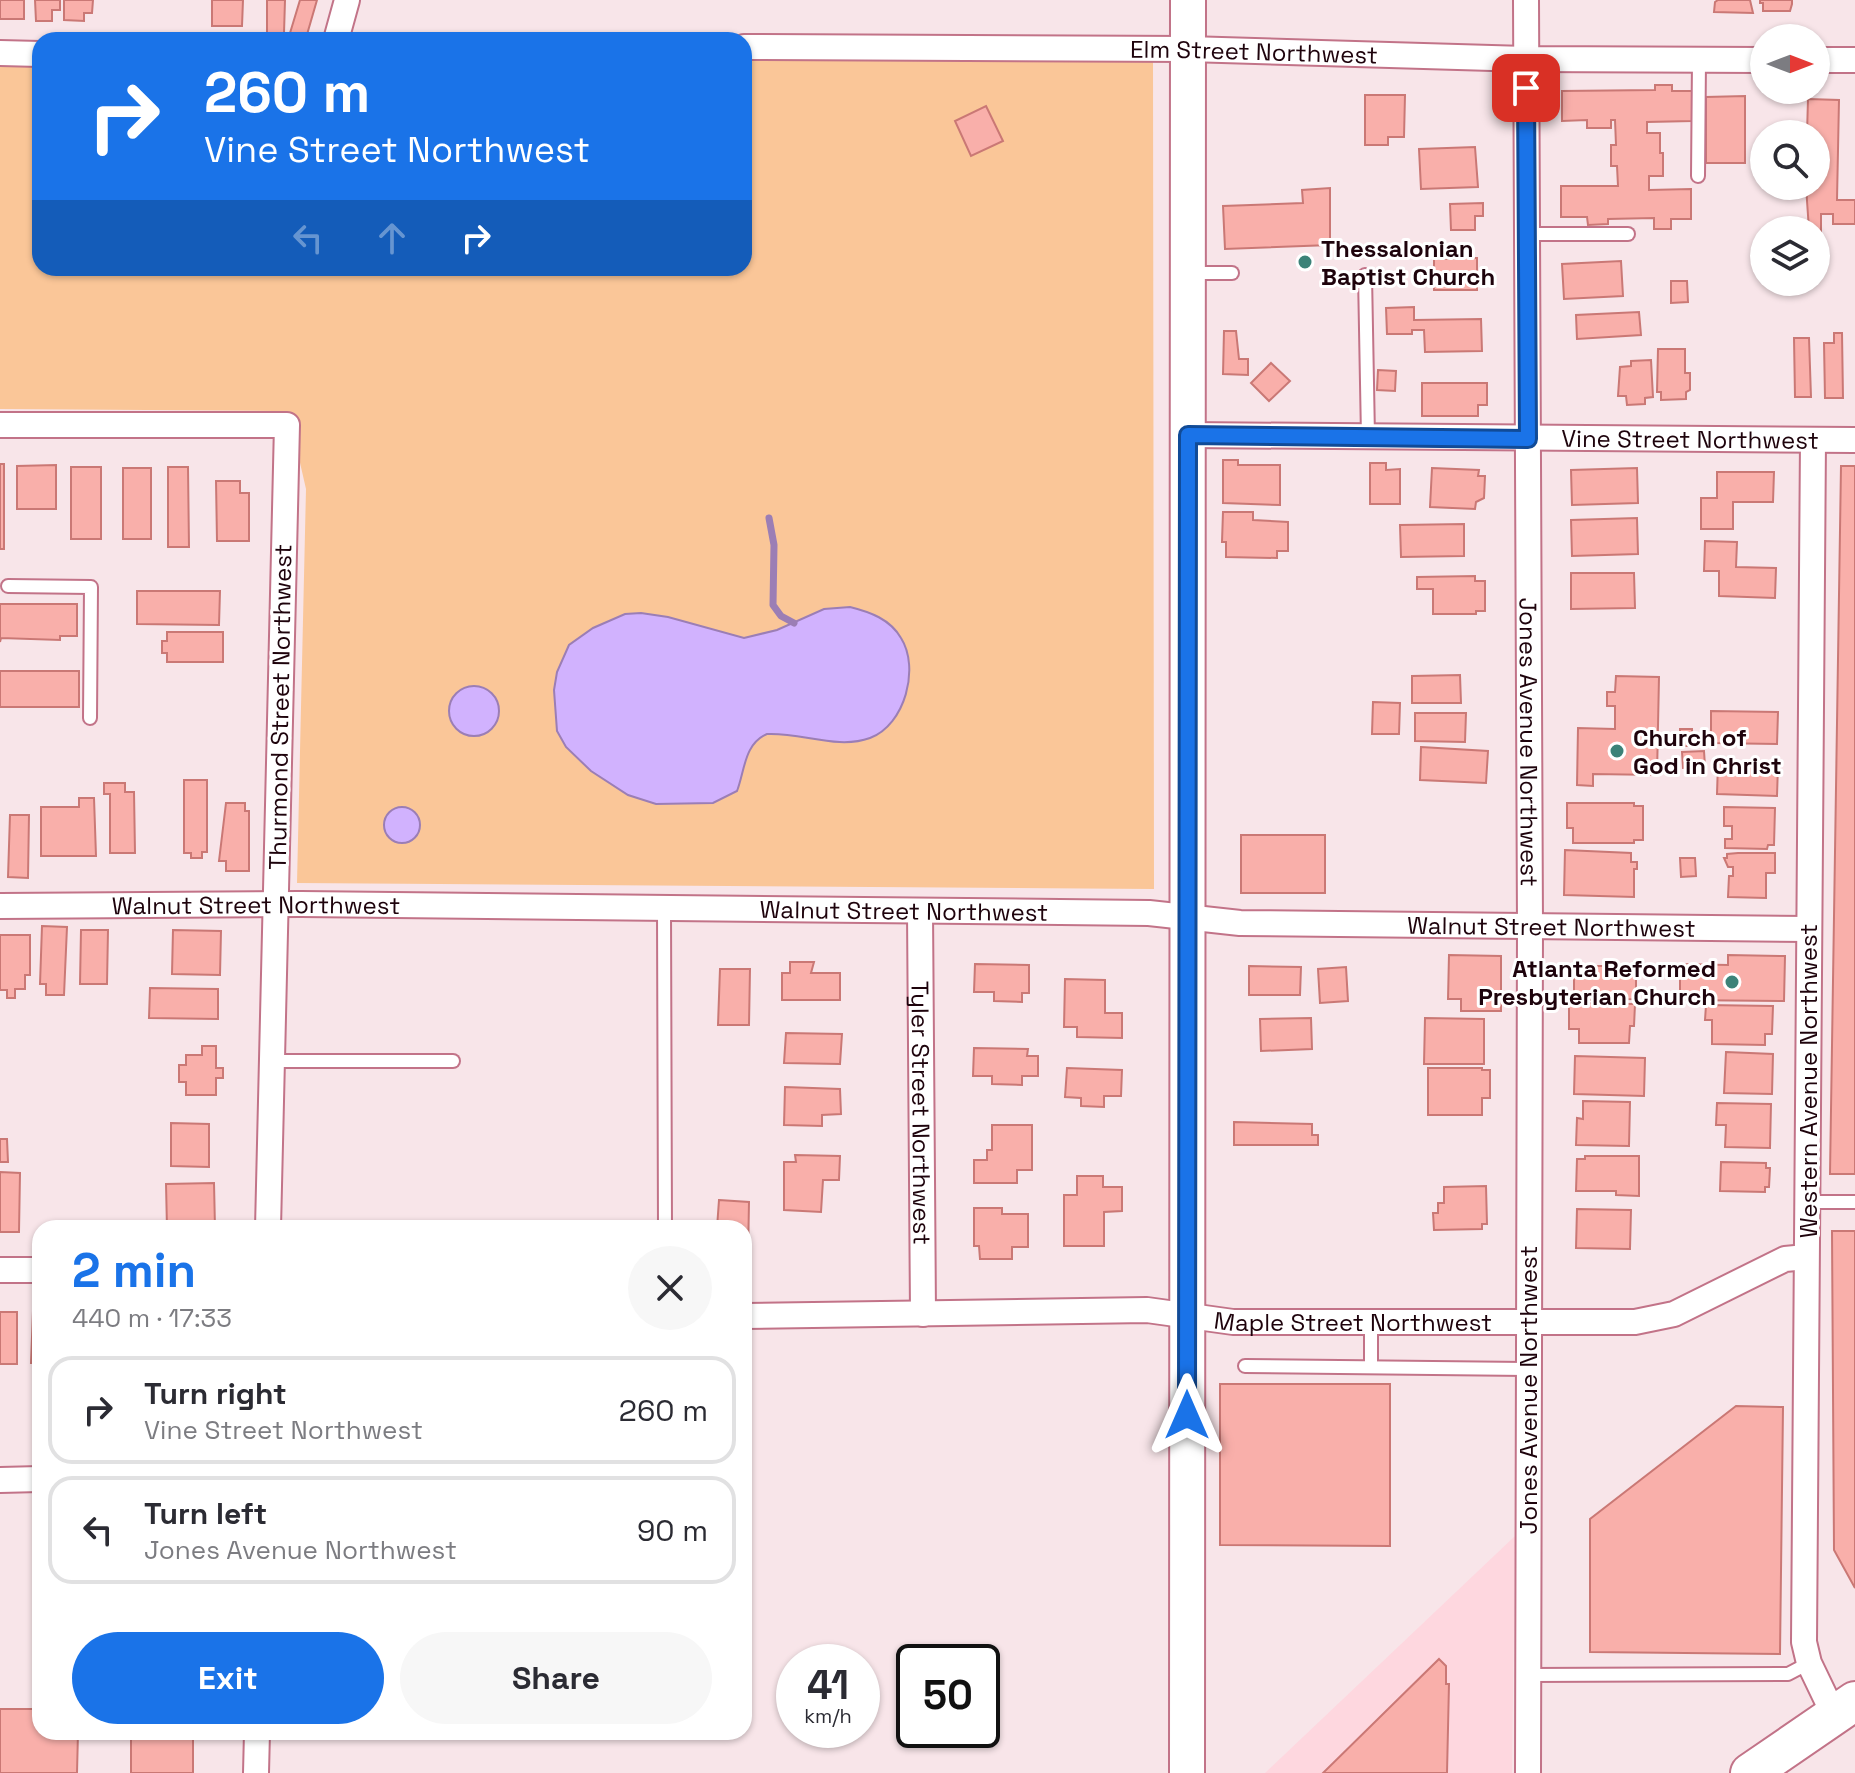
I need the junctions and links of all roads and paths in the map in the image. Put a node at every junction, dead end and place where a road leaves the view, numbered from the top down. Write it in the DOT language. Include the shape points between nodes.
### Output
graph roads {
  1 [pos="347,0"];
  2 [pos="1188,0"];
  3 [pos="1526,0"];
  4 [pos="338,32"];
  5 [pos="752,47"];
  6 [pos="1188,49"];
  7 [pos="0,53"];
  8 [pos="32,54"];
  9 [pos="1526,59"];
  10 [pos="1699,60"];
  11 [pos="1750,60"];
  12 [pos="1830,60"];
  13 [pos="1855,60"];
  14 [pos="1698,176"];
  15 [pos="1526,234"];
  16 [pos="1628,234"];
  17 [pos="1188,273"];
  18 [pos="1232,273"];
  19 [pos="1365,275"];
  20 [pos="0,425"];
  21 [pos="1188,435"];
  22 [pos="1368,437"];
  23 [pos="1528,439"];
  24 [pos="1813,440"];
  25 [pos="1855,440"];
  26 [pos="8,586"];
  27 [pos="90,718"];
  28 [pos="276,904"];
  29 [pos="0,906"];
  30 [pos="664,909"];
  31 [pos="920,911"];
  32 [pos="1187,918"];
  33 [pos="1530,926"];
  34 [pos="1808,929"];
  35 [pos="272,1061"];
  36 [pos="453,1061"];
  37 [pos="1808,1202"];
  38 [pos="1855,1202"];
  39 [pos="268,1220"];
  40 [pos="665,1220"];
  41 [pos="1806,1257"];
  42 [pos="0,1270"];
  43 [pos="32,1270"];
  44 [pos="923,1314"];
  45 [pos="1187,1315"];
  46 [pos="752,1316"];
  47 [pos="1371,1323"];
  48 [pos="1529,1323"];
  49 [pos="1245,1366"];
  50 [pos="1371,1367"];
  51 [pos="1529,1369"];
  52 [pos="32,1479"];
  53 [pos="0,1480"];
  54 [pos="1809,1663"];
  55 [pos="1528,1675"];
  56 [pos="1844,1708"];
  57 [pos="257,1740"];
  58 [pos="256,1773"];
  59 [pos="1187,1773"];
  60 [pos="1528,1773"];
  61 [pos="1750,1773"];
  1 -- 4 [label="street"];
  2 -- 6 [label="main road"];
  3 -- 9 [label="street, Jones Avenue Northwest"];
  5 -- 6 [label="street, Elm Street Northwest"];
  6 -- 9 [label="street, Elm Street Northwest"];
  6 -- 17 [label="main road"];
  7 -- 8 [label="street"];
  9 -- 10 [label="street, Elm Street Northwest"];
  9 -- 15 [label="street, Jones Avenue Northwest"];
  10 -- 11 [label="street, Elm Street Northwest"];
  10 -- 14 [label="lane"];
  12 -- 13 [label="street"];
  15 -- 16 [label="lane"];
  15 -- 23 [label="street, Jones Avenue Northwest"];
  17 -- 18 [label="lane"];
  17 -- 21 [label="main road"];
  19 -- 22 [label="lane"];
  20 -- 28 [label="street, Thurmond Street Northwest" via="287,425"];
  21 -- 22 [label="street, Vine Street Northwest"];
  21 -- 32 [label="main road"];
  22 -- 23 [label="street, Vine Street Northwest"];
  23 -- 24 [label="street, Vine Street Northwest"];
  23 -- 33 [label="street, Jones Avenue Northwest"];
  24 -- 25 [label="street, Vine Street Northwest"];
  24 -- 34 [label="street, Western Avenue Northwest"];
  26 -- 27 [label="lane" via="91,587"];
  28 -- 29 [label="street, Walnut Street Northwest"];
  28 -- 30 [label="street, Walnut Street Northwest"];
  28 -- 35 [label="street, Thurmond Street Northwest"];
  30 -- 31 [label="street, Walnut Street Northwest"];
  30 -- 40 [label="lane"];
  31 -- 32 [label="street, Walnut Street Northwest" via="1149,913"];
  31 -- 44 [label="street, Tyler Street Northwest"];
  32 -- 33 [label="street, Walnut Street Northwest"];
  32 -- 45 [label="main road"];
  33 -- 34 [label="street, Walnut Street Northwest"];
  33 -- 48 [label="street, Jones Avenue Northwest"];
  34 -- 37 [label="street, Western Avenue Northwest"];
  35 -- 36 [label="lane"];
  35 -- 39 [label="street, Thurmond Street Northwest"];
  37 -- 38 [label="lane"];
  37 -- 41 [label="street, Western Avenue Northwest"];
  41 -- 48 [label="street, Maple Street Northwest" via="1785,1259 1674,1314 1635,1322"];
  41 -- 54 [label="street, Western Avenue Northwest" via="1804,1642"];
  42 -- 43 [label="street"];
  44 -- 45 [label="street, Maple Street Northwest" via="1147,1310"];
  44 -- 46 [label="street, Maple Street Northwest"];
  45 -- 47 [label="street, Maple Street Northwest" via="1233,1322"];
  45 -- 59 [label="main road"];
  47 -- 48 [label="street, Maple Street Northwest"];
  47 -- 50 [label="lane"];
  48 -- 51 [label="street, Jones Avenue Northwest"];
  49 -- 50 [label="lane"];
  50 -- 51 [label="lane"];
  51 -- 55 [label="street, Jones Avenue Northwest"];
  52 -- 53 [label="street"];
  54 -- 55 [label="lane" via="1788,1674"];
  54 -- 56 [label="street, Western Avenue Northwest"];
  55 -- 60 [label="street, Jones Avenue Northwest"];
  56 -- 61 [label="main road"];
  57 -- 58 [label="street"];
}
